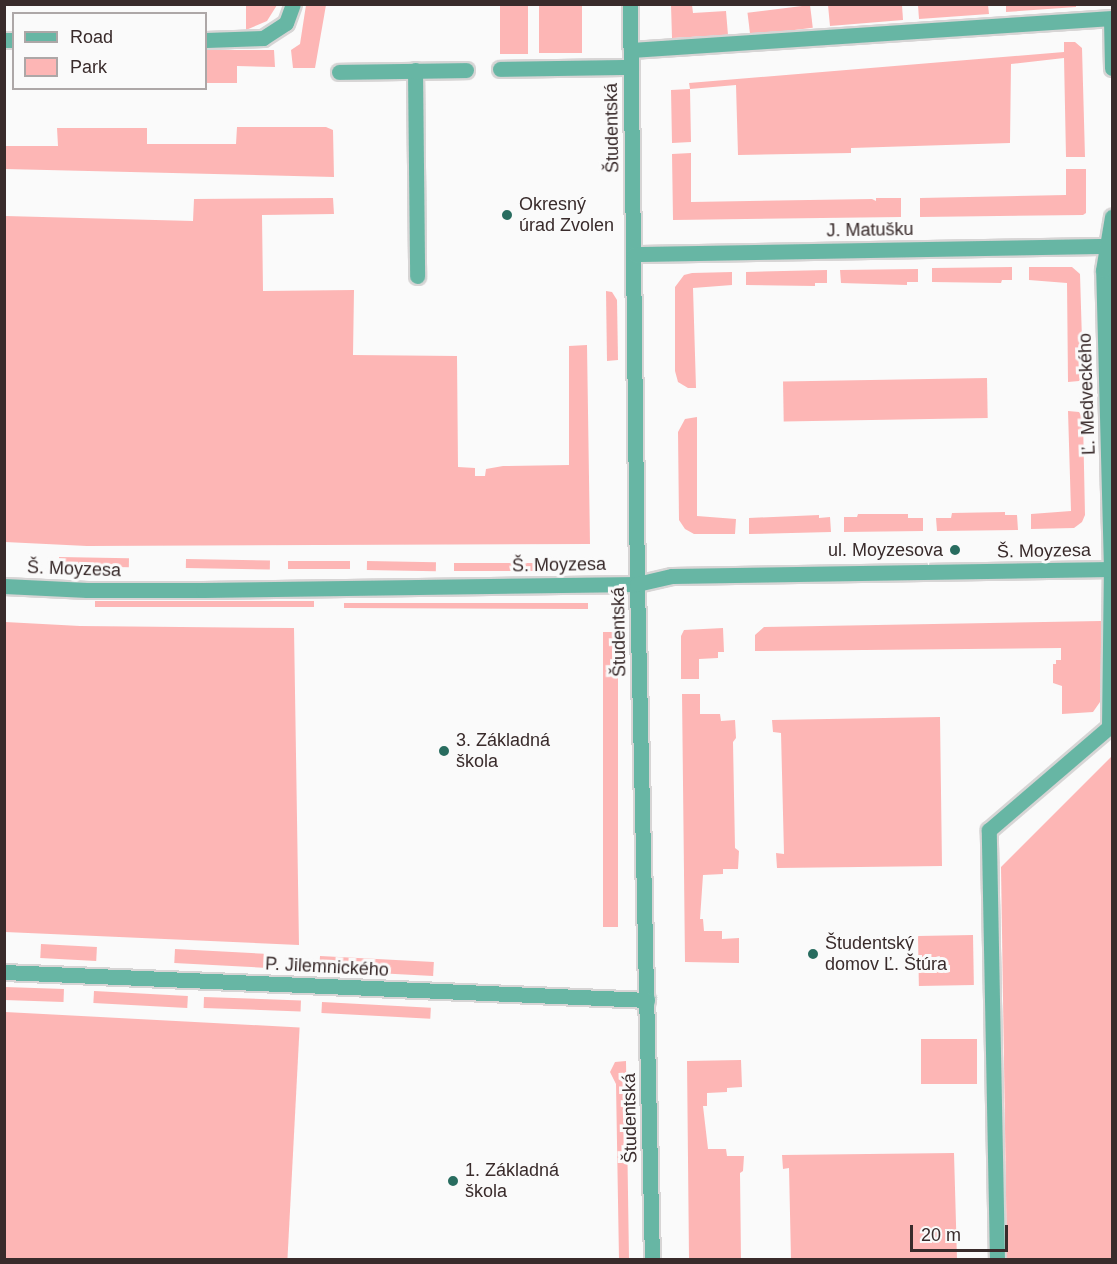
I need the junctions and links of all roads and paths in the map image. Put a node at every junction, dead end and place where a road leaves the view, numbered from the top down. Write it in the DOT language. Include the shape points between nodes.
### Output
graph roads {
  1 [pos="293,4"];
  2 [pos="630,4"];
  3 [pos="1112,19"];
  4 [pos="207,40"];
  5 [pos="631,50"];
  6 [pos="631,67"];
  7 [pos="1113,68"];
  8 [pos="500,69"];
  9 [pos="415,70"];
  10 [pos="466,70"];
  11 [pos="339,72"];
  12 [pos="1113,217"];
  13 [pos="1106,246"];
  14 [pos="634,254"];
  15 [pos="417,276"];
  16 [pos="1111,423"];
  17 [pos="1112,569"];
  18 [pos="637,584"];
  19 [pos="4,586"];
  20 [pos="1112,630"];
  21 [pos="4,972"];
  22 [pos="647,1000"];
  23 [pos="652,1260"];
  24 [pos="997,1260"];
  1 -- 4 [label="street" via="286,23 264,38"];
  2 -- 5 [label="street, Študentská"];
  3 -- 5 [label="street"];
  3 -- 7 [label="street"];
  5 -- 6 [label="street, Študentská"];
  6 -- 8 [label="street"];
  6 -- 14 [label="street, Študentská"];
  9 -- 10 [label="street"];
  9 -- 11 [label="street"];
  9 -- 15 [label="street"];
  12 -- 13 [label="street, Ľ. Medveckého"];
  13 -- 14 [label="street, J. Matušku"];
  13 -- 16 [label="street, Ľ. Medveckého" via="1105,395"];
  14 -- 18 [label="street, Študentská"];
  16 -- 17 [label="street, Ľ. Medveckého"];
  17 -- 18 [label="street, Š. Moyzesa" via="672,576"];
  17 -- 20 [label="street, Ľ. Medveckého"];
  18 -- 19 [label="street, Š. Moyzesa" via="180,590"];
  18 -- 22 [label="street, Študentská"];
  20 -- 24 [label="street, Ľ. Medveckého" via="1110,727 989,830"];
  21 -- 22 [label="street, P. Jilemnického"];
  22 -- 23 [label="street, Študentská"];
}
